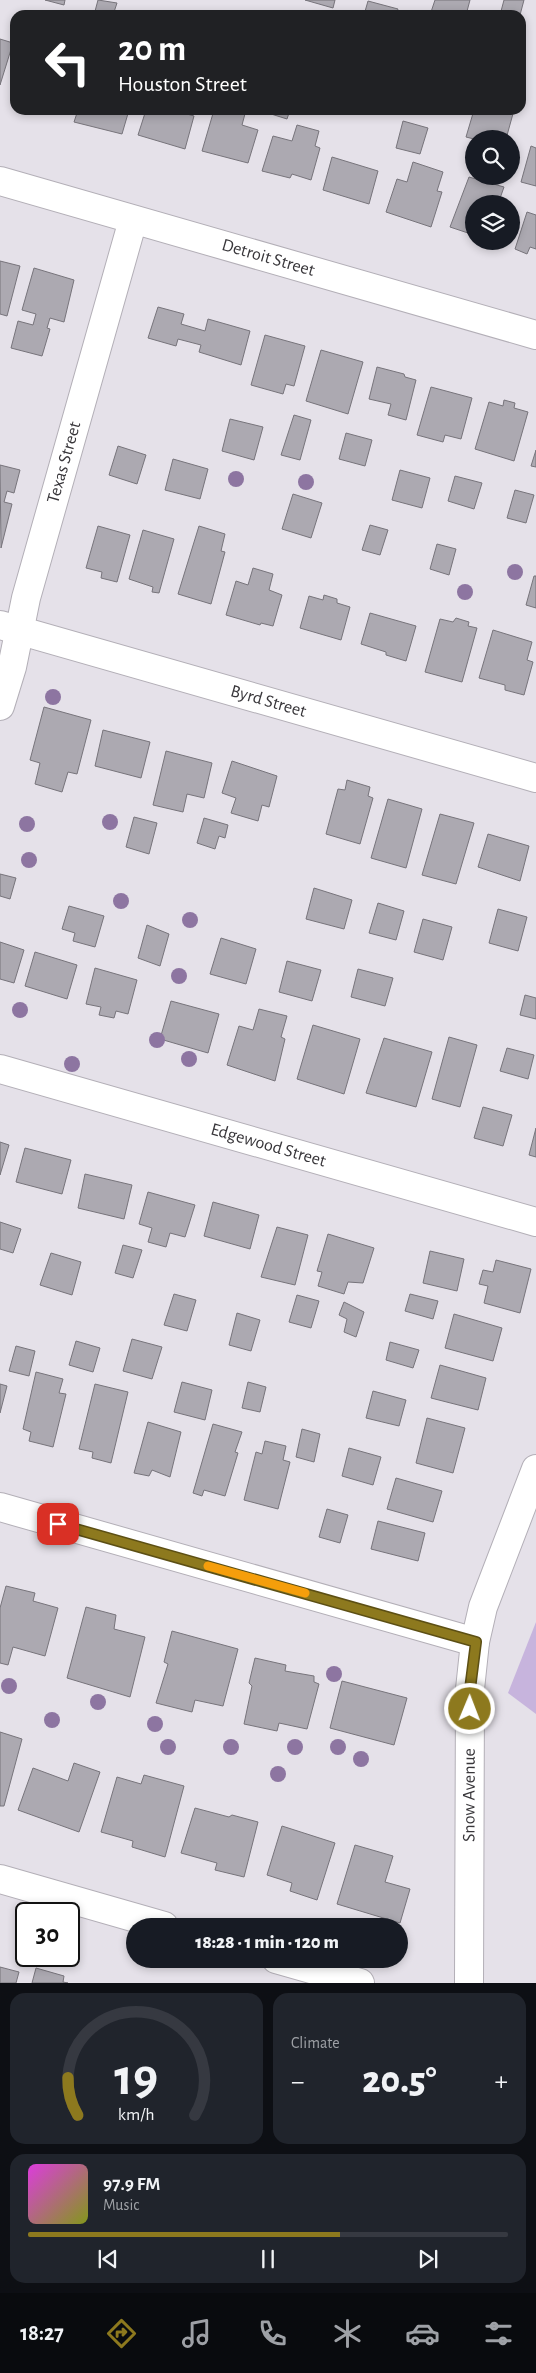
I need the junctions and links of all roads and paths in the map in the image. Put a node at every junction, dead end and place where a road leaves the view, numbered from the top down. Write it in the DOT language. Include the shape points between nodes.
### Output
graph roads {
  1 [pos="0,181"];
  2 [pos="133,220"];
  3 [pos="536,335"];
  4 [pos="9,628"];
  5 [pos="0,706"];
  6 [pos="536,778"];
  7 [pos="0,1070"];
  8 [pos="536,1222"];
  9 [pos="536,1469"];
  10 [pos="0,1507"];
  11 [pos="476,1642"];
  12 [pos="0,1879"];
  13 [pos="136,1918"];
  14 [pos="308,1968"];
  15 [pos="360,1983"];
  16 [pos="469,1983"];
  1 -- 2 [label="street, Detroit Street"];
  2 -- 3 [label="street, Detroit Street"];
  2 -- 4 [label="street, Texas Street" via="26,598"];
  4 -- 5 [label="street, Texas Street" via="12,667"];
  4 -- 6 [label="street, Byrd Street"];
  7 -- 8 [label="street, Edgewood Street"];
  9 -- 11 [label="street, Snow Avenue" via="483,1607"];
  10 -- 11 [label="street"];
  11 -- 16 [label="street, Snow Avenue" via="470,1689"];
  12 -- 13 [label="street"];
  14 -- 15 [label="street"];
}
